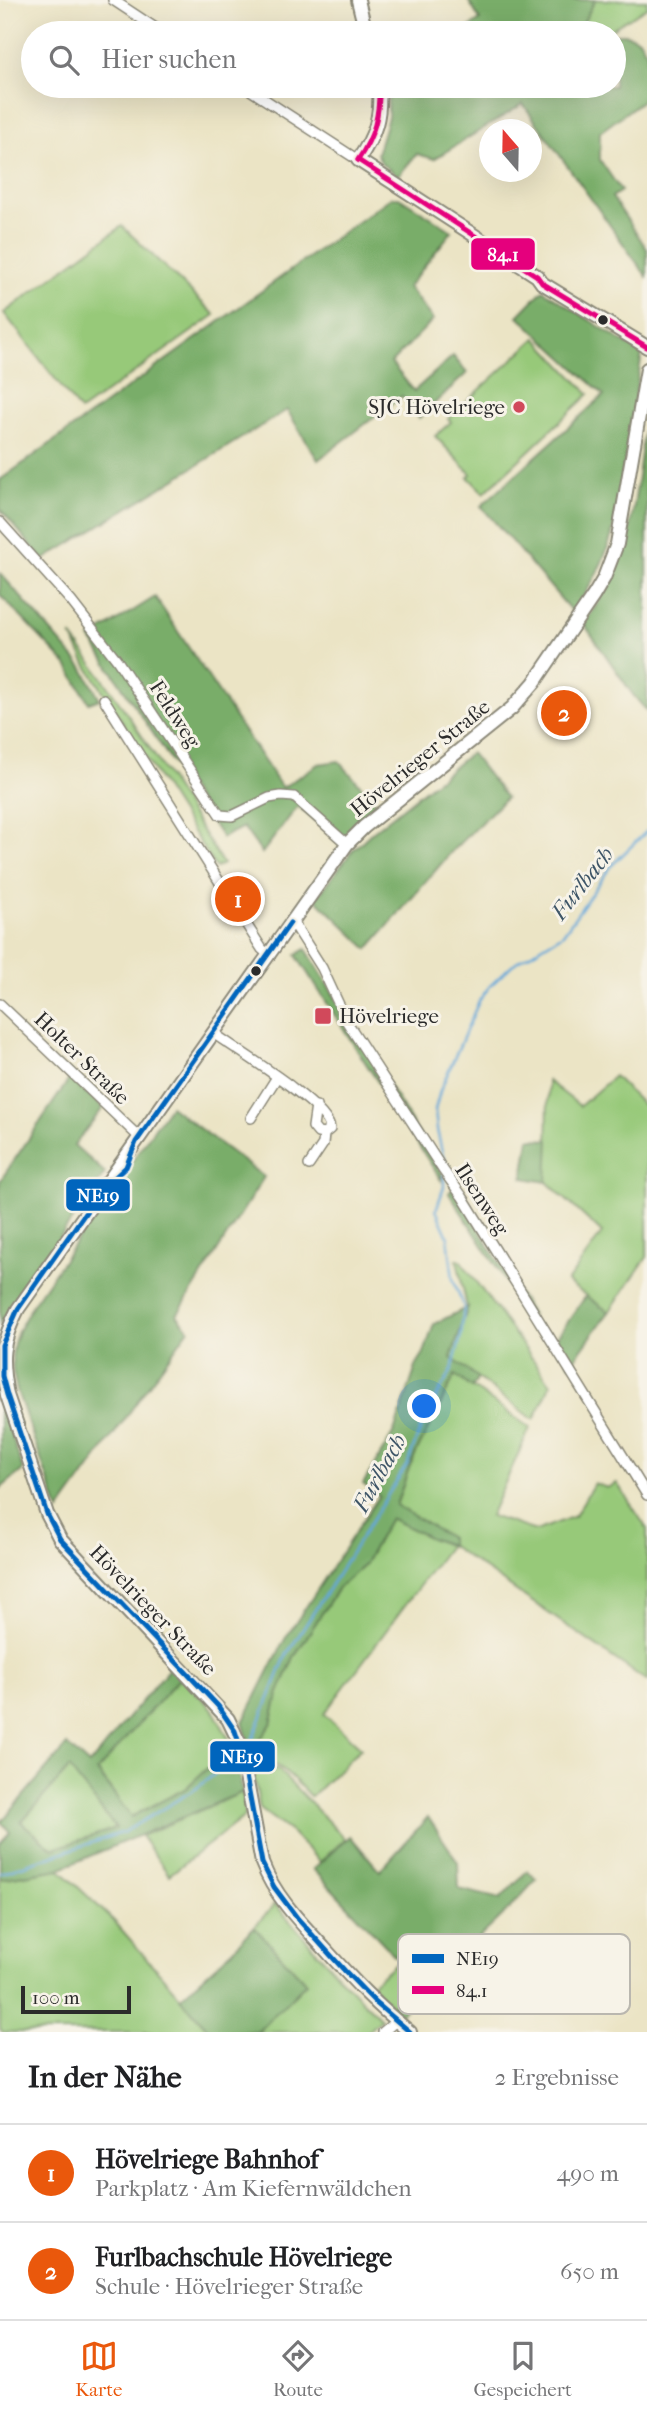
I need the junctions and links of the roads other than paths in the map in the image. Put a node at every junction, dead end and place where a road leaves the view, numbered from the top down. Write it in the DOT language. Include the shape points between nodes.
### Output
graph roads {
  1 [pos="113,0"];
  2 [pos="358,0"];
  3 [pos="145,21"];
  4 [pos="363,21"];
  5 [pos="262,98"];
  6 [pos="380,98"];
  7 [pos="358,160"];
  8 [pos="647,347"];
  9 [pos="647,369"];
  10 [pos="0,522"];
  11 [pos="104,699"];
  12 [pos="348,844"];
  13 [pos="290,923"];
  14 [pos="268,954"];
  15 [pos="0,1004"];
  16 [pos="213,1033"];
  17 [pos="278,1077"];
  18 [pos="316,1106"];
  19 [pos="251,1118"];
  20 [pos="324,1134"];
  21 [pos="138,1139"];
  22 [pos="309,1165"];
  23 [pos="0,1358"];
  24 [pos="647,1495"];
  25 [pos="396,2021"];
  26 [pos="383,2032"];
  27 [pos="410,2032"];
  1 -- 3 [label="street"];
  2 -- 4 [label="main road"];
  5 -- 7 [label="street"];
  6 -- 7 [label="main road" via="376,129"];
  7 -- 8 [label="main road"];
  9 -- 12 [label="main road, Hövelrieger Straße" via="617,544 594,595 512,708"];
  10 -- 12 [label="street, Feldweg" via="117,660 220,815 232,816 269,798 294,797"];
  11 -- 14 [label="street"];
  12 -- 13 [label="main road, Hövelrieger Straße"];
  13 -- 14 [label="main road, Hövelrieger Straße"];
  13 -- 24 [label="street, Ilsenweg"];
  14 -- 16 [label="main road, Hövelrieger Straße"];
  15 -- 21 [label="street, Holter Straße"];
  16 -- 17 [label="street"];
  16 -- 21 [label="main road, Hövelrieger Straße"];
  17 -- 18 [label="street"];
  17 -- 19 [label="street"];
  18 -- 20 [label="street" via="313,1127"];
  18 -- 20 [label="street" via="330,1124"];
  20 -- 22 [label="street"];
  21 -- 23 [label="main road, Hövelrieger Straße" via="18,1310"];
  23 -- 25 [label="main road, Hövelrieger Straße" via="7,1395 52,1526 228,1719 241,1750 269,1880 313,1936"];
  25 -- 26 [label="street"];
  25 -- 27 [label="main road, Hövelrieger Straße"];
}
